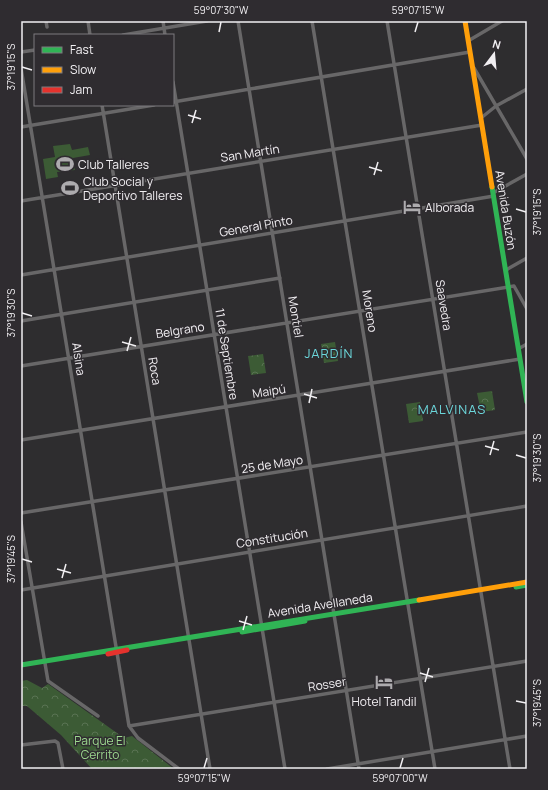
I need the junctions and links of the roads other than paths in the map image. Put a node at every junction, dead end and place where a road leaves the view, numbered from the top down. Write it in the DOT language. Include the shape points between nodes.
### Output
graph roads {
  1 [pos="46,21"];
  2 [pos="88,21"];
  3 [pos="163,21"];
  4 [pos="207,21"];
  5 [pos="238,21"];
  6 [pos="312,21"];
  7 [pos="387,21"];
  8 [pos="465,21"];
  9 [pos="502,21"];
  10 [pos="47,27"];
  11 [pos="164,28"];
  12 [pos="90,34"];
  13 [pos="129,34"];
  14 [pos="165,34"];
  15 [pos="468,41"];
  16 [pos="34,50"];
  17 [pos="21,52"];
  18 [pos="470,52"];
  19 [pos="394,65"];
  20 [pos="472,65"];
  21 [pos="21,68"];
  22 [pos="322,77"];
  23 [pos="249,89"];
  24 [pos="527,89"];
  25 [pos="174,92"];
  26 [pos="175,102"];
  27 [pos="102,106"];
  28 [pos="148,106"];
  29 [pos="496,106"];
  30 [pos="103,114"];
  31 [pos="481,118"];
  32 [pos="482,125"];
  33 [pos="30,126"];
  34 [pos="21,127"];
  35 [pos="406,138"];
  36 [pos="334,150"];
  37 [pos="527,159"];
  38 [pos="261,162"];
  39 [pos="188,173"];
  40 [pos="527,174"];
  41 [pos="114,185"];
  42 [pos="493,195"];
  43 [pos="42,197"];
  44 [pos="21,200"];
  45 [pos="418,210"];
  46 [pos="346,222"];
  47 [pos="272,234"];
  48 [pos="199,246"];
  49 [pos="126,257"];
  50 [pos="527,258"];
  51 [pos="54,269"];
  52 [pos="506,270"];
  53 [pos="21,275"];
  54 [pos="280,278"];
  55 [pos="508,287"];
  56 [pos="207,290"];
  57 [pos="433,299"];
  58 [pos="134,302"];
  59 [pos="527,308"];
  60 [pos="360,311"];
  61 [pos="61,314"];
  62 [pos="21,321"];
  63 [pos="287,323"];
  64 [pos="214,335"];
  65 [pos="527,344"];
  66 [pos="141,346"];
  67 [pos="518,349"];
  68 [pos="68,358"];
  69 [pos="520,359"];
  70 [pos="21,366"];
  71 [pos="445,372"];
  72 [pos="372,384"];
  73 [pos="299,396"];
  74 [pos="527,402"];
  75 [pos="226,408"];
  76 [pos="153,420"];
  77 [pos="80,430"];
  78 [pos="527,432"];
  79 [pos="21,440"];
  80 [pos="456,444"];
  81 [pos="384,455"];
  82 [pos="311,467"];
  83 [pos="238,479"];
  84 [pos="165,491"];
  85 [pos="92,503"];
  86 [pos="527,506"];
  87 [pos="21,513"];
  88 [pos="468,516"];
  89 [pos="21,522"];
  90 [pos="396,528"];
  91 [pos="323,540"];
  92 [pos="249,552"];
  93 [pos="177,564"];
  94 [pos="104,576"];
  95 [pos="527,582"];
  96 [pos="527,585"];
  97 [pos="33,588"];
  98 [pos="21,590"];
  99 [pos="481,591"];
  100 [pos="409,603"];
  101 [pos="335,615"];
  102 [pos="262,627"];
  103 [pos="189,639"];
  104 [pos="116,650"];
  105 [pos="527,661"];
  106 [pos="45,662"];
  107 [pos="21,666"];
  108 [pos="493,667"];
  109 [pos="421,679"];
  110 [pos="346,691"];
  111 [pos="274,703"];
  112 [pos="201,714"];
  113 [pos="98,716"];
  114 [pos="129,726"];
  115 [pos="527,736"];
  116 [pos="505,739"];
  117 [pos="21,745"];
  118 [pos="432,751"];
  119 [pos="358,764"];
  120 [pos="62,769"];
  121 [pos="179,769"];
  122 [pos="210,769"];
  123 [pos="285,769"];
  124 [pos="327,769"];
  125 [pos="359,769"];
  126 [pos="435,769"];
  127 [pos="510,769"];
  1 -- 10 [label="street"];
  2 -- 12 [label="street"];
  3 -- 11 [label="street"];
  4 -- 11 [label="street"];
  5 -- 23 [label="street, Montiel"];
  6 -- 22 [label="street, Moreno"];
  7 -- 19 [label="street, Saavedra"];
  8 -- 15 [label="main road, Avenida Buzón"];
  9 -- 15 [label="street"];
  11 -- 13 [label="street"];
  11 -- 14 [label="street"];
  15 -- 18 [label="main road, Avenida Buzón"];
  16 -- 17 [label="street"];
  18 -- 19 [label="street"];
  18 -- 20 [label="main road, Avenida Buzón"];
  19 -- 22 [label="street"];
  19 -- 35 [label="street, Saavedra"];
  20 -- 29 [label="street"];
  20 -- 31 [label="main road, Avenida Buzón"];
  21 -- 33 [label="street, Alsina"];
  22 -- 23 [label="street"];
  22 -- 36 [label="street, Moreno"];
  23 -- 26 [label="street"];
  23 -- 38 [label="street, Montiel"];
  24 -- 29 [label="street"];
  25 -- 26 [label="street, 11 de Septiembre"];
  26 -- 39 [label="street, 11 de Septiembre"];
  27 -- 30 [label="street, Roca"];
  28 -- 30 [label="street"];
  29 -- 31 [label="street"];
  29 -- 37 [label="street"];
  30 -- 33 [label="street"];
  30 -- 41 [label="street, Roca"];
  31 -- 32 [label="main road, Avenida Buzón"];
  32 -- 35 [label="street, San Martín"];
  32 -- 42 [label="main road, Avenida Buzón"];
  33 -- 34 [label="street"];
  33 -- 43 [label="street, Alsina"];
  35 -- 36 [label="street, San Martín"];
  35 -- 45 [label="street, Saavedra"];
  36 -- 38 [label="street, San Martín"];
  36 -- 46 [label="street, Moreno"];
  38 -- 39 [label="street, San Martín"];
  38 -- 47 [label="street, Montiel"];
  39 -- 41 [label="street, San Martín"];
  39 -- 48 [label="street, 11 de Septiembre"];
  40 -- 42 [label="street, General Pinto"];
  41 -- 43 [label="street, San Martín"];
  41 -- 49 [label="street, Roca"];
  42 -- 45 [label="street, General Pinto"];
  42 -- 52 [label="main road, Avenida Buzón"];
  43 -- 44 [label="street, San Martín"];
  43 -- 51 [label="street, Alsina"];
  45 -- 46 [label="street, General Pinto"];
  45 -- 57 [label="street, Saavedra"];
  46 -- 47 [label="street, General Pinto"];
  46 -- 60 [label="street, Moreno"];
  47 -- 48 [label="street, General Pinto"];
  47 -- 54 [label="street, Montiel"];
  48 -- 49 [label="street, General Pinto"];
  48 -- 56 [label="street, 11 de Septiembre"];
  49 -- 51 [label="street, General Pinto"];
  49 -- 58 [label="street, Roca"];
  50 -- 52 [label="street"];
  51 -- 53 [label="street, General Pinto"];
  51 -- 61 [label="street, Alsina"];
  52 -- 55 [label="main road, Avenida Buzón"];
  54 -- 56 [label="street"];
  54 -- 63 [label="street, Montiel"];
  55 -- 57 [label="street, Belgrano"];
  55 -- 59 [label="street" via="514,286"];
  55 -- 67 [label="main road, Avenida Buzón"];
  56 -- 58 [label="street"];
  56 -- 64 [label="street, 11 de Septiembre"];
  57 -- 60 [label="street, Belgrano"];
  57 -- 71 [label="street, Saavedra"];
  58 -- 61 [label="street"];
  58 -- 66 [label="street, Roca"];
  60 -- 63 [label="street, Belgrano"];
  60 -- 72 [label="street, Moreno"];
  61 -- 62 [label="street"];
  61 -- 68 [label="street, Alsina"];
  63 -- 64 [label="street, Belgrano"];
  63 -- 73 [label="street, Montiel"];
  64 -- 66 [label="street, Belgrano"];
  64 -- 75 [label="street, 11 de Septiembre"];
  65 -- 67 [label="street"];
  66 -- 68 [label="street, Belgrano"];
  66 -- 76 [label="street, Roca"];
  67 -- 69 [label="main road, Avenida Buzón"];
  68 -- 70 [label="street, Belgrano"];
  68 -- 77 [label="street, Alsina"];
  69 -- 71 [label="street, Maipú"];
  69 -- 74 [label="main road, Avenida Buzón"];
  71 -- 72 [label="street, Maipú"];
  71 -- 80 [label="street, Saavedra"];
  72 -- 73 [label="street, Maipú"];
  72 -- 81 [label="street, Moreno"];
  73 -- 75 [label="street, Maipú"];
  73 -- 82 [label="street, Montiel"];
  75 -- 76 [label="street, Maipú"];
  75 -- 83 [label="street, 11 de Septiembre"];
  76 -- 77 [label="street, Maipú"];
  76 -- 84 [label="street, Roca"];
  77 -- 79 [label="street, Maipú"];
  77 -- 85 [label="street, Alsina"];
  78 -- 80 [label="street, 25 de Mayo"];
  80 -- 81 [label="street, 25 de Mayo"];
  80 -- 88 [label="street, Saavedra"];
  81 -- 82 [label="street, 25 de Mayo"];
  81 -- 90 [label="street, Moreno"];
  82 -- 83 [label="street, 25 de Mayo"];
  82 -- 91 [label="street, Montiel"];
  83 -- 84 [label="street, 25 de Mayo"];
  83 -- 92 [label="street, 11 de Septiembre"];
  84 -- 85 [label="street, 25 de Mayo"];
  84 -- 93 [label="street, Roca"];
  85 -- 87 [label="street, 25 de Mayo"];
  85 -- 94 [label="street, Alsina"];
  86 -- 88 [label="street, Constitución"];
  88 -- 90 [label="street, Constitución"];
  88 -- 99 [label="street, Saavedra"];
  89 -- 97 [label="street"];
  90 -- 91 [label="street, Constitución"];
  90 -- 100 [label="street, Moreno"];
  91 -- 92 [label="street, Constitución"];
  91 -- 101 [label="street, Montiel"];
  92 -- 93 [label="street, Constitución"];
  92 -- 102 [label="street, 11 de Septiembre"];
  93 -- 94 [label="street, Constitución"];
  93 -- 103 [label="street, Roca"];
  94 -- 97 [label="street, Constitución"];
  94 -- 104 [label="street, Alsina"];
  95 -- 99 [label="main road, Avenida Avellaneda"];
  96 -- 99 [label="main road, Avenida Avellaneda"];
  97 -- 98 [label="street, Constitución"];
  97 -- 106 [label="street"];
  99 -- 100 [label="main road, Avenida Avellaneda"];
  99 -- 108 [label="street, Saavedra"];
  100 -- 101 [label="main road, Avenida Avellaneda"];
  100 -- 109 [label="street, Moreno"];
  101 -- 102 [label="main road, Avenida Avellaneda"];
  101 -- 110 [label="street, Montiel"];
  102 -- 103 [label="main road, Avenida Avellaneda"];
  102 -- 111 [label="street, 11 de Septiembre"];
  103 -- 104 [label="main road, Avenida Avellaneda"];
  103 -- 112 [label="street, Roca"];
  104 -- 106 [label="main road, Avenida Avellaneda"];
  104 -- 114 [label="street, Alsina"];
  105 -- 108 [label="street, Rosser"];
  106 -- 107 [label="main road, Avenida Avellaneda"];
  106 -- 113 [label="street" via="48,681"];
  108 -- 109 [label="street, Rosser"];
  108 -- 116 [label="street, Saavedra"];
  109 -- 110 [label="street, Rosser"];
  109 -- 118 [label="street, Moreno"];
  110 -- 111 [label="street, Rosser"];
  110 -- 119 [label="street, Montiel"];
  111 -- 112 [label="street, Rosser"];
  111 -- 123 [label="street, 11 de Septiembre"];
  112 -- 114 [label="street, Rosser"];
  112 -- 122 [label="street, Roca"];
  114 -- 121 [label="street" via="138,738"];
  115 -- 116 [label="street"];
  116 -- 118 [label="street"];
  116 -- 127 [label="street, Saavedra"];
  117 -- 120 [label="street" via="56,740"];
  118 -- 119 [label="street"];
  118 -- 126 [label="street, Moreno"];
  119 -- 124 [label="street"];
  119 -- 125 [label="street, Montiel"];
}
